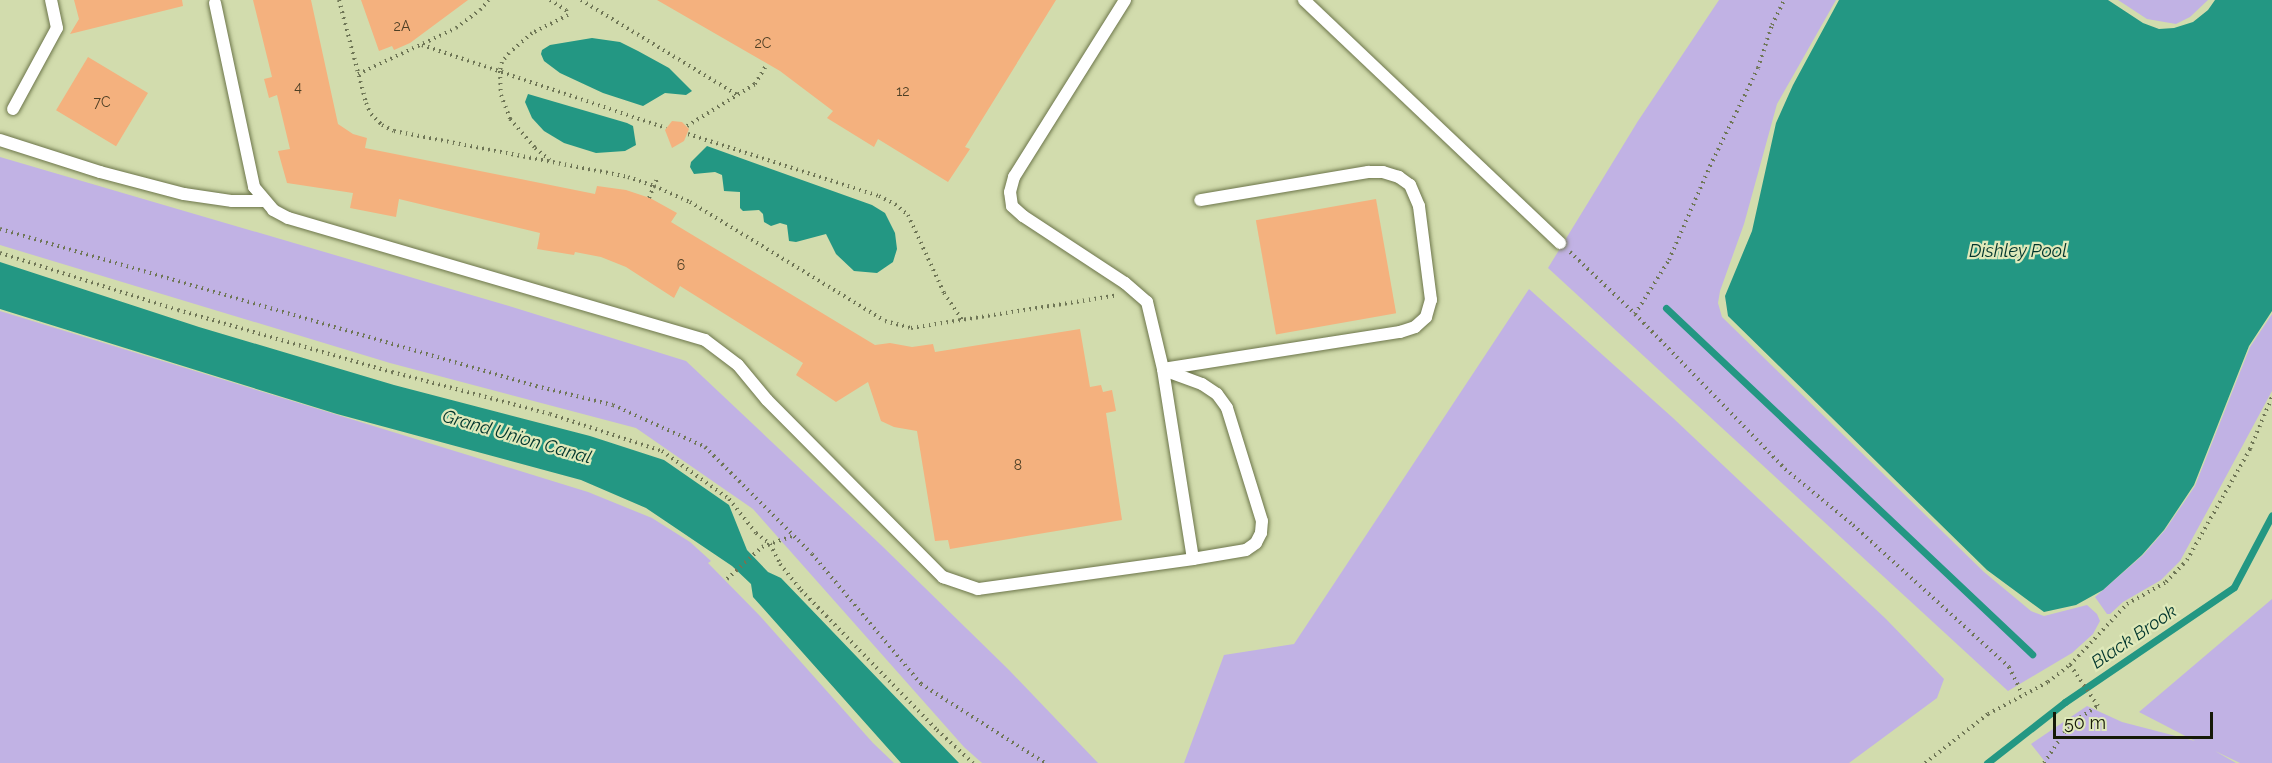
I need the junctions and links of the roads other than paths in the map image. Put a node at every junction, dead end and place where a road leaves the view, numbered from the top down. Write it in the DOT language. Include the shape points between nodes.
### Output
graph roads {
  1 [pos="51,0"];
  2 [pos="1125,0"];
  3 [pos="1304,0"];
  4 [pos="215,3"];
  5 [pos="13,109"];
  6 [pos="0,140"];
  7 [pos="1200,200"];
  8 [pos="263,201"];
  9 [pos="1560,243"];
  10 [pos="1162,369"];
  11 [pos="1193,559"];
  1 -- 5 [label="lane" via="57,28"];
  2 -- 10 [label="lane" via="1014,177 1010,192 1012,206 1023,216 1138,292 1147,303"];
  3 -- 9 [label="lane"];
  4 -- 8 [label="lane" via="254,187"];
  6 -- 8 [label="lane" via="184,194"];
  7 -- 10 [label="lane" via="1368,172 1399,177 1410,185 1419,206 1431,300 1426,316 1415,327 1400,332"];
  8 -- 11 [label="lane" via="288,218 705,340 738,365 767,400 943,577 978,589"];
  10 -- 11 [label="lane"];
  10 -- 11 [label="lane" via="1202,384 1217,394 1227,408 1262,521 1256,543 1246,550"];
}
